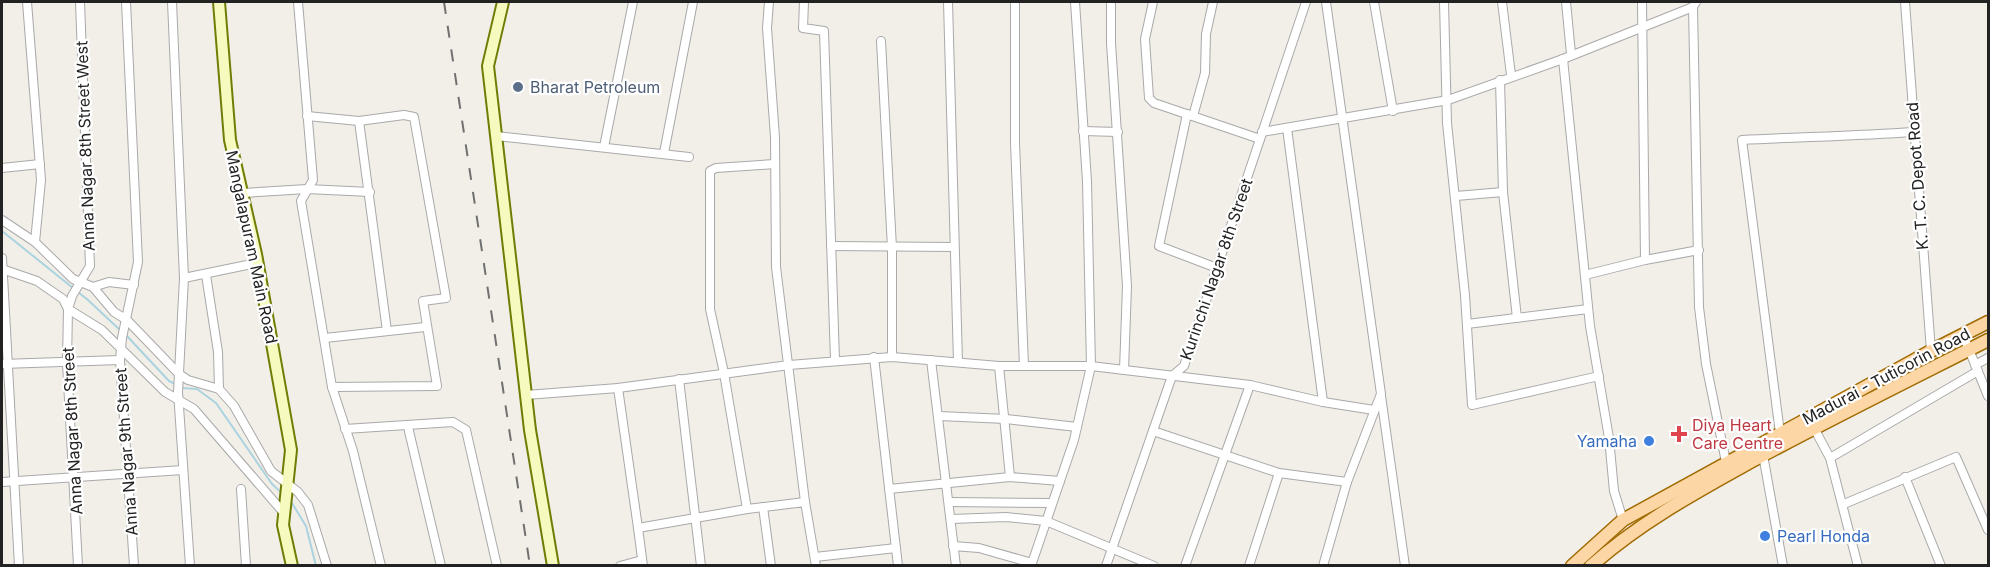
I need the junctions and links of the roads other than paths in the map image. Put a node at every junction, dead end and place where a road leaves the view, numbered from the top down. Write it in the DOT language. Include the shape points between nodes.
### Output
graph roads {
  1 [pos="27,2"];
  2 [pos="80,2"];
  3 [pos="126,2"];
  4 [pos="172,2"];
  5 [pos="219,2"];
  6 [pos="298,2"];
  7 [pos="503,2"];
  8 [pos="633,2"];
  9 [pos="693,2"];
  10 [pos="769,2"];
  11 [pos="804,2"];
  12 [pos="948,2"];
  13 [pos="1015,2"];
  14 [pos="1075,2"];
  15 [pos="1111,2"];
  16 [pos="1153,2"];
  17 [pos="1213,2"];
  18 [pos="1306,2"];
  19 [pos="1326,2"];
  20 [pos="1374,2"];
  21 [pos="1444,2"];
  22 [pos="1502,2"];
  23 [pos="1566,2"];
  24 [pos="1642,2"];
  25 [pos="1905,2"];
  26 [pos="1694,4"];
  27 [pos="1644,26"];
  28 [pos="880,41"];
  29 [pos="1571,54"];
  30 [pos="1563,59"];
  31 [pos="1511,75"];
  32 [pos="1500,80"];
  33 [pos="1448,100"];
  34 [pos="1393,111"];
  35 [pos="1190,115"];
  36 [pos="307,116"];
  37 [pos="1340,117"];
  38 [pos="359,121"];
  39 [pos="1287,128"];
  40 [pos="1083,130"];
  41 [pos="1118,132"];
  42 [pos="1914,132"];
  43 [pos="496,136"];
  44 [pos="1261,136"];
  45 [pos="604,147"];
  46 [pos="664,153"];
  47 [pos="689,157"];
  48 [pos="40,164"];
  49 [pos="775,164"];
  50 [pos="2,168"];
  51 [pos="308,189"];
  52 [pos="370,192"];
  53 [pos="1503,192"];
  54 [pos="242,193"];
  55 [pos="1456,196"];
  56 [pos="2,220"];
  57 [pos="35,242"];
  58 [pos="831,246"];
  59 [pos="954,247"];
  60 [pos="892,248"];
  61 [pos="1699,250"];
  62 [pos="2,258"];
  63 [pos="1645,260"];
  64 [pos="257,263"];
  65 [pos="1217,268"];
  66 [pos="2,269"];
  67 [pos="206,275"];
  68 [pos="1586,275"];
  69 [pos="184,278"];
  70 [pos="80,285"];
  71 [pos="134,285"];
  72 [pos="93,287"];
  73 [pos="68,309"];
  74 [pos="1588,309"];
  75 [pos="1517,318"];
  76 [pos="1989,322"];
  77 [pos="126,323"];
  78 [pos="1467,324"];
  79 [pos="426,327"];
  80 [pos="387,331"];
  81 [pos="1963,335"];
  82 [pos="324,338"];
  83 [pos="1989,340"];
  84 [pos="121,349"];
  85 [pos="1970,349"];
  86 [pos="1931,351"];
  87 [pos="874,357"];
  88 [pos="892,357"];
  89 [pos="1989,358"];
  90 [pos="120,360"];
  91 [pos="835,360"];
  92 [pos="931,360"];
  93 [pos="958,362"];
  94 [pos="66,363"];
  95 [pos="4,364"];
  96 [pos="789,365"];
  97 [pos="999,366"];
  98 [pos="1024,366"];
  99 [pos="1091,366"];
  100 [pos="1976,368"];
  101 [pos="1124,370"];
  102 [pos="724,373"];
  103 [pos="1172,376"];
  104 [pos="1599,376"];
  105 [pos="179,378"];
  106 [pos="678,379"];
  107 [pos="1250,385"];
  108 [pos="332,387"];
  109 [pos="618,388"];
  110 [pos="219,389"];
  111 [pos="1381,394"];
  112 [pos="526,395"];
  113 [pos="178,396"];
  114 [pos="1989,396"];
  115 [pos="1323,402"];
  116 [pos="1374,410"];
  117 [pos="939,416"];
  118 [pos="1006,419"];
  119 [pos="408,427"];
  120 [pos="1077,427"];
  121 [pos="1814,428"];
  122 [pos="345,429"];
  123 [pos="1153,431"];
  124 [pos="1780,433"];
  125 [pos="1225,455"];
  126 [pos="1763,455"];
  127 [pos="1830,458"];
  128 [pos="1726,462"];
  129 [pos="183,470"];
  130 [pos="128,473"];
  131 [pos="1280,473"];
  132 [pos="73,477"];
  133 [pos="1010,477"];
  134 [pos="1905,477"];
  135 [pos="14,481"];
  136 [pos="1060,481"];
  137 [pos="2,482"];
  138 [pos="1347,482"];
  139 [pos="947,483"];
  140 [pos="241,489"];
  141 [pos="889,489"];
  142 [pos="285,497"];
  143 [pos="805,502"];
  144 [pos="949,502"];
  145 [pos="1052,503"];
  146 [pos="1844,504"];
  147 [pos="763,507"];
  148 [pos="747,509"];
  149 [pos="695,517"];
  150 [pos="951,519"];
  151 [pos="1046,520"];
  152 [pos="1623,520"];
  153 [pos="638,528"];
  154 [pos="1989,531"];
  155 [pos="953,546"];
  156 [pos="896,548"];
  157 [pos="1112,550"];
  158 [pos="1597,559"];
  159 [pos="815,561"];
  160 [pos="642,563"];
  161 [pos="1031,564"];
  162 [pos="19,566"];
  163 [pos="78,566"];
  164 [pos="134,566"];
  165 [pos="190,566"];
  166 [pos="246,566"];
  167 [pos="292,566"];
  168 [pos="327,566"];
  169 [pos="381,566"];
  170 [pos="441,566"];
  171 [pos="497,566"];
  172 [pos="553,566"];
  173 [pos="620,566"];
  174 [pos="701,566"];
  175 [pos="771,566"];
  176 [pos="898,566"];
  177 [pos="956,566"];
  178 [pos="1106,566"];
  179 [pos="1154,566"];
  180 [pos="1185,566"];
  181 [pos="1249,566"];
  182 [pos="1323,566"];
  183 [pos="1406,566"];
  184 [pos="1572,566"];
  185 [pos="1783,566"];
  186 [pos="1858,566"];
  187 [pos="1941,566"];
  1 -- 48 [label="street"];
  2 -- 70 [label="street, Anna Nagar 8th Street West" via="90,266"];
  3 -- 71 [label="street, Anna Nagar 9th Street" via="138,262"];
  4 -- 69 [label="street"];
  5 -- 54 [label="street, Mangalapuram Main Road" via="230,140"];
  6 -- 36 [label="street"];
  7 -- 43 [label="street" via="488,66"];
  8 -- 45 [label="street"];
  9 -- 46 [label="street"];
  10 -- 49 [label="street"];
  11 -- 58 [label="street" via="803,28 824,31"];
  12 -- 59 [label="street"];
  13 -- 98 [label="street"];
  14 -- 40 [label="street"];
  15 -- 41 [label="street"];
  16 -- 35 [label="street" via="1145,39 1147,92 1154,103"];
  17 -- 35 [label="street" via="1206,34 1205,73"];
  18 -- 44 [label="street, Kurinchi Nagar 8th Street"];
  19 -- 37 [label="street"];
  20 -- 34 [label="street"];
  21 -- 33 [label="street"];
  22 -- 31 [label="street"];
  23 -- 29 [label="street"];
  24 -- 27 [label="street"];
  25 -- 42 [label="street, K. T. C. Depot Road"];
  26 -- 27 [label="street"];
  26 -- 61 [label="street"];
  27 -- 29 [label="street"];
  27 -- 63 [label="street"];
  28 -- 60 [label="street"];
  29 -- 30 [label="street"];
  30 -- 31 [label="street"];
  30 -- 68 [label="street"];
  31 -- 32 [label="street"];
  32 -- 33 [label="street"];
  32 -- 53 [label="street"];
  33 -- 34 [label="street"];
  33 -- 55 [label="street"];
  34 -- 37 [label="street"];
  35 -- 44 [label="street"];
  35 -- 65 [label="street" via="1159,246"];
  36 -- 38 [label="street"];
  36 -- 51 [label="street" via="313,180"];
  37 -- 39 [label="street"];
  37 -- 111 [label="street"];
  38 -- 52 [label="street"];
  38 -- 79 [label="street" via="414,117 446,298 423,301"];
  39 -- 44 [label="street"];
  39 -- 115 [label="street"];
  40 -- 41 [label="street"];
  40 -- 99 [label="street"];
  41 -- 101 [label="street" via="1126,286"];
  42 -- 86 [label="street, K. T. C. Depot Road"];
  42 -- 124 [label="street" via="1742,140"];
  43 -- 45 [label="street"];
  43 -- 112 [label="street"];
  44 -- 65 [label="street, Kurinchi Nagar 8th Street"];
  45 -- 46 [label="street"];
  46 -- 47 [label="street"];
  48 -- 50 [label="street"];
  48 -- 57 [label="street"];
  49 -- 96 [label="street" via="776,267"];
  49 -- 102 [label="street" via="710,171 710,309"];
  51 -- 52 [label="street"];
  51 -- 54 [label="street"];
  51 -- 82 [label="street" via="301,201"];
  52 -- 80 [label="street"];
  53 -- 55 [label="street"];
  53 -- 75 [label="street"];
  54 -- 64 [label="street, Mangalapuram Main Road"];
  55 -- 78 [label="street"];
  56 -- 57 [label="street"];
  57 -- 70 [label="street"];
  58 -- 60 [label="street"];
  58 -- 91 [label="street"];
  59 -- 60 [label="street"];
  59 -- 93 [label="street"];
  60 -- 88 [label="street"];
  61 -- 63 [label="street"];
  61 -- 128 [label="street" via="1699,307 1706,364"];
  62 -- 66 [label="street"];
  63 -- 68 [label="street"];
  64 -- 67 [label="street" via="218,269"];
  64 -- 142 [label="street, Mangalapuram Main Road" via="291,450"];
  65 -- 103 [label="street, Kurinchi Nagar 8th Street" via="1184,366"];
  66 -- 73 [label="street" via="36,281 63,299"];
  66 -- 95 [label="street"];
  67 -- 69 [label="street"];
  67 -- 110 [label="street" via="220,371"];
  68 -- 74 [label="street"];
  69 -- 105 [label="street"];
  70 -- 72 [label="street"];
  70 -- 73 [label="street, Anna Nagar 8th Street"];
  71 -- 72 [label="street" via="109,282"];
  71 -- 77 [label="street, Anna Nagar 9th Street"];
  72 -- 77 [label="street"];
  73 -- 84 [label="street" via="102,330"];
  73 -- 94 [label="street, Anna Nagar 8th Street"];
  74 -- 75 [label="street"];
  74 -- 104 [label="street"];
  75 -- 78 [label="street"];
  76 -- 81 [label="main road, Madurai - Tuticorin Road"];
  77 -- 84 [label="street, Anna Nagar 9th Street"];
  77 -- 105 [label="street"];
  78 -- 104 [label="street" via="1472,405"];
  79 -- 80 [label="street"];
  79 -- 108 [label="street" via="437,386"];
  80 -- 82 [label="street"];
  81 -- 85 [label="street"];
  81 -- 86 [label="main road, Madurai - Tuticorin Road"];
  82 -- 108 [label="street"];
  83 -- 85 [label="main road, Madurai - Tuticorin Road"];
  84 -- 90 [label="street, Anna Nagar 9th Street"];
  84 -- 113 [label="street" via="165,392"];
  85 -- 100 [label="street"];
  85 -- 121 [label="main road, Madurai - Tuticorin Road"];
  86 -- 124 [label="main road, Madurai - Tuticorin Road"];
  87 -- 88 [label="street"];
  87 -- 91 [label="street"];
  87 -- 141 [label="street"];
  88 -- 92 [label="street"];
  89 -- 100 [label="street"];
  90 -- 94 [label="street"];
  90 -- 130 [label="street, Anna Nagar 9th Street"];
  91 -- 96 [label="street"];
  92 -- 93 [label="street"];
  92 -- 117 [label="street"];
  93 -- 97 [label="street"];
  94 -- 95 [label="street"];
  94 -- 132 [label="street, Anna Nagar 8th Street"];
  95 -- 135 [label="street"];
  96 -- 102 [label="street"];
  96 -- 143 [label="street"];
  97 -- 98 [label="street"];
  97 -- 118 [label="street"];
  98 -- 99 [label="street"];
  99 -- 101 [label="street"];
  99 -- 120 [label="street"];
  100 -- 114 [label="street"];
  100 -- 127 [label="street"];
  101 -- 103 [label="street"];
  102 -- 106 [label="street"];
  102 -- 148 [label="street"];
  103 -- 107 [label="street"];
  103 -- 123 [label="street, Kurinchi Nagar 8th Street"];
  104 -- 152 [label="street" via="1614,491"];
  105 -- 110 [label="street"];
  105 -- 113 [label="street"];
  106 -- 109 [label="street"];
  106 -- 149 [label="street"];
  107 -- 115 [label="street"];
  107 -- 125 [label="street"];
  108 -- 122 [label="street"];
  109 -- 112 [label="street"];
  109 -- 153 [label="street"];
  110 -- 142 [label="street" via="234,406"];
  111 -- 116 [label="street"];
  111 -- 183 [label="street"];
  112 -- 172 [label="street"];
  113 -- 129 [label="street"];
  113 -- 142 [label="street"];
  115 -- 116 [label="street"];
  116 -- 138 [label="street"];
  117 -- 118 [label="street"];
  117 -- 139 [label="street"];
  118 -- 120 [label="street"];
  118 -- 133 [label="street"];
  119 -- 122 [label="street"];
  119 -- 170 [label="street"];
  119 -- 171 [label="street" via="453,423 466,430"];
  120 -- 136 [label="street"];
  121 -- 126 [label="main road, Madurai - Tuticorin Road"];
  121 -- 127 [label="street"];
  122 -- 169 [label="street"];
  123 -- 125 [label="street"];
  123 -- 157 [label="street, Kurinchi Nagar 8th Street"];
  124 -- 128 [label="main road, Madurai - Tuticorin Road"];
  125 -- 131 [label="street"];
  125 -- 180 [label="street"];
  126 -- 158 [label="main road, Madurai - Tuticorin Road" via="1688,496"];
  126 -- 185 [label="street"];
  127 -- 146 [label="street"];
  128 -- 152 [label="main road, Madurai - Tuticorin Road"];
  129 -- 130 [label="street"];
  129 -- 165 [label="street"];
  130 -- 132 [label="street"];
  130 -- 164 [label="street, Anna Nagar 9th Street"];
  131 -- 138 [label="street"];
  131 -- 181 [label="street"];
  132 -- 135 [label="street"];
  132 -- 163 [label="street, Anna Nagar 8th Street"];
  133 -- 136 [label="street"];
  133 -- 139 [label="street"];
  134 -- 146 [label="street"];
  134 -- 154 [label="street" via="1956,457"];
  134 -- 187 [label="street"];
  135 -- 137 [label="street"];
  135 -- 162 [label="street"];
  136 -- 145 [label="street"];
  138 -- 182 [label="street"];
  139 -- 141 [label="street"];
  139 -- 144 [label="street"];
  140 -- 166 [label="street"];
  141 -- 156 [label="street"];
  142 -- 167 [label="street, Mangalapuram Main Road" via="283,525"];
  142 -- 168 [label="street" via="308,505"];
  143 -- 147 [label="street"];
  143 -- 159 [label="street"];
  144 -- 145 [label="street"];
  144 -- 150 [label="street"];
  145 -- 151 [label="street"];
  146 -- 186 [label="street"];
  147 -- 148 [label="street"];
  147 -- 175 [label="street"];
  148 -- 149 [label="street"];
  149 -- 153 [label="street"];
  149 -- 174 [label="street"];
  150 -- 151 [label="street"];
  150 -- 155 [label="street"];
  151 -- 157 [label="street"];
  151 -- 161 [label="street"];
  152 -- 158 [label="main road, Madurai - Tuticorin Road"];
  153 -- 160 [label="street"];
  155 -- 161 [label="street" via="979,548"];
  155 -- 177 [label="street"];
  156 -- 159 [label="street"];
  156 -- 176 [label="street"];
  157 -- 178 [label="street, Kurinchi Nagar 8th Street"];
  157 -- 179 [label="street"];
  158 -- 184 [label="main road, Madurai - Tuticorin Road"];
  160 -- 173 [label="street"];
}
